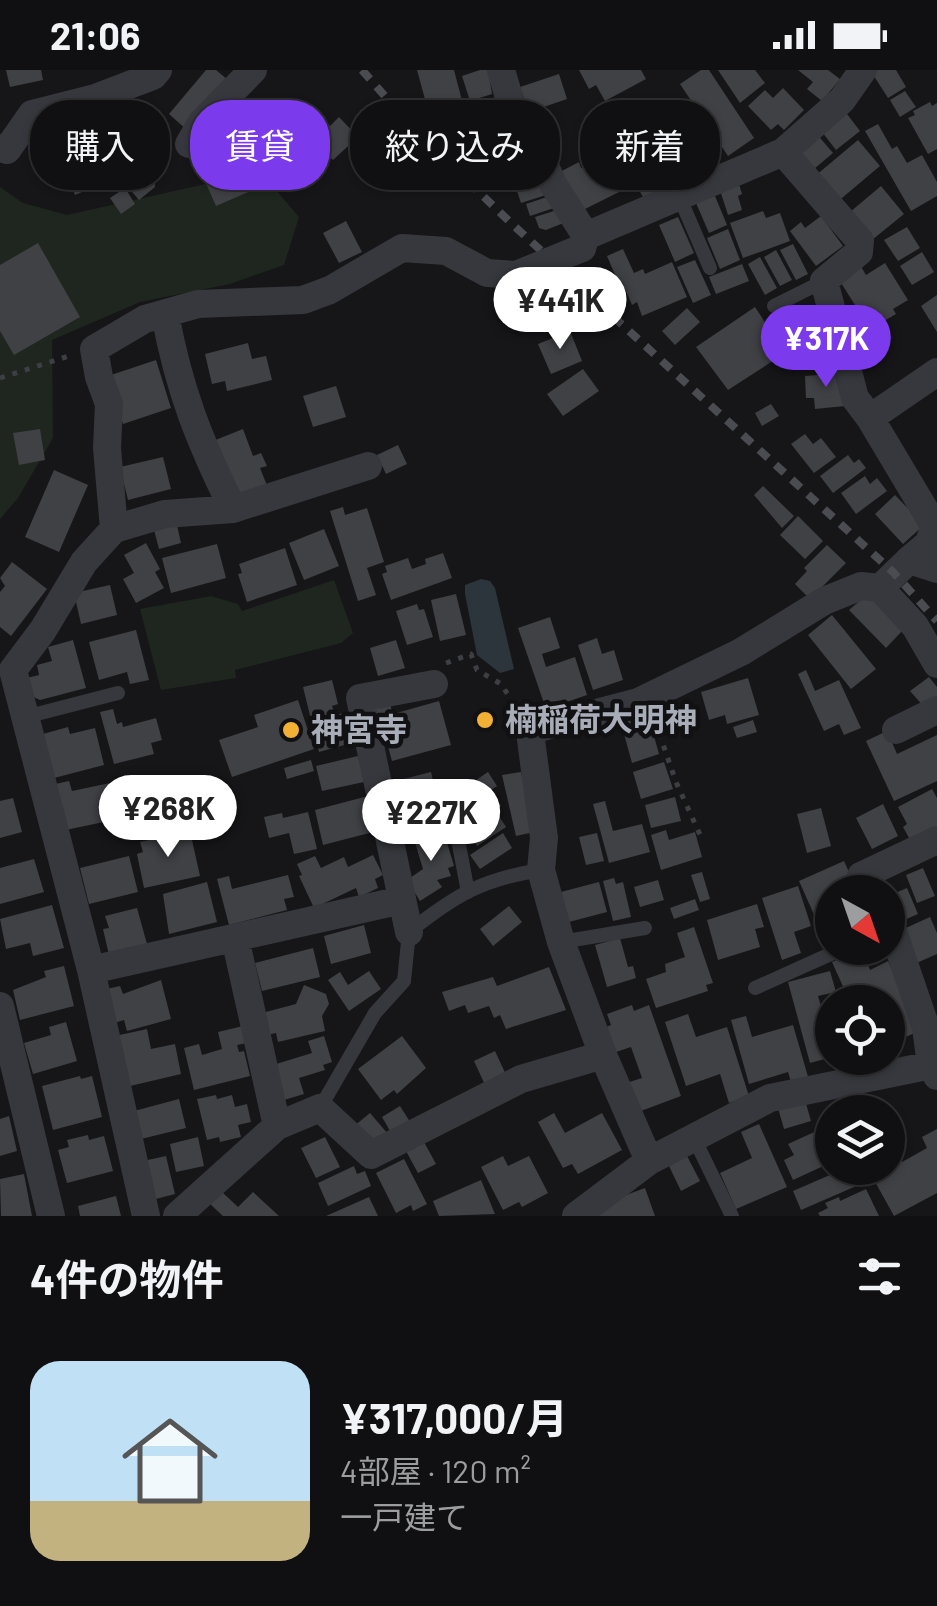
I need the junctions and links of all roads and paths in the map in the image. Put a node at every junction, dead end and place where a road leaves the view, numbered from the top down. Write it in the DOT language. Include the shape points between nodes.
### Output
graph roads {
  1 [pos="158,70"];
  2 [pos="253,70"];
  3 [pos="502,70"];
  4 [pos="863,70"];
  5 [pos="189,144"];
  6 [pos="0,148"];
  7 [pos="783,152"];
  8 [pos="679,196"];
  9 [pos="584,242"];
  10 [pos="710,268"];
  11 [pos="824,281"];
  12 [pos="774,306"];
  13 [pos="165,314"];
  14 [pos="94,348"];
  15 [pos="937,372"];
  16 [pos="0,378"];
  17 [pos="870,418"];
  18 [pos="368,466"];
  19 [pos="233,509"];
  20 [pos="114,529"];
  21 [pos="909,560"];
  22 [pos="937,569"];
  23 [pos="880,588"];
  24 [pos="937,664"];
  25 [pos="434,684"];
  26 [pos="118,693"];
  27 [pos="648,697"];
  28 [pos="937,710"];
  29 [pos="25,717"];
  30 [pos="534,729"];
  31 [pos="896,730"];
  32 [pos="455,824"];
  33 [pos="702,838"];
  34 [pos="937,840"];
  35 [pos="541,870"];
  36 [pos="863,875"];
  37 [pos="468,892"];
  38 [pos="402,900"];
  39 [pos="645,928"];
  40 [pos="409,932"];
  41 [pos="235,938"];
  42 [pos="561,942"];
  43 [pos="815,961"];
  44 [pos="905,965"];
  45 [pos="91,970"];
  46 [pos="755,988"];
  47 [pos="0,1006"];
  48 [pos="603,1055"];
  49 [pos="935,1068"];
  50 [pos="320,1108"];
  51 [pos="277,1126"];
  52 [pos="694,1138"];
  53 [pos="649,1161"];
  54 [pos="51,1216"];
  55 [pos="146,1216"];
  56 [pos="177,1216"];
  57 [pos="576,1216"];
  58 [pos="732,1216"];
  1 -- 6 [label="street" via="95,98 32,114 8,150"];
  2 -- 5 [label="street"];
  3 -- 9 [label="street" via="516,121 535,144"];
  4 -- 7 [label="street" via="842,100"];
  7 -- 8 [label="street"];
  7 -- 11 [label="street" via="860,241 859,252"];
  8 -- 9 [label="street"];
  8 -- 10 [label="lane"];
  9 -- 13 [label="street, bridge" via="516,275 487,272 446,251 402,248 302,300 198,304"];
  11 -- 12 [label="lane"];
  11 -- 17 [label="street" via="855,398"];
  13 -- 14 [label="street"];
  13 -- 19 [label="street" via="176,374 200,443"];
  14 -- 16 [label="path"];
  14 -- 20 [label="street" via="109,404"];
  15 -- 17 [label="street"];
  17 -- 21 [label="street" via="935,527 928,544"];
  18 -- 19 [label="street"];
  19 -- 20 [label="street" via="164,514"];
  20 -- 29 [label="street" via="84,562 13,670"];
  21 -- 22 [label="street"];
  21 -- 23 [label="street"];
  23 -- 24 [label="street" via="915,626"];
  23 -- 27 [label="street" via="861,586 824,602"];
  25 -- 30 [label="path" via="447,680 444,664 471,654 477,670 501,684"];
  25 -- 38 [label="street" via="360,698"];
  26 -- 29 [label="lane"];
  27 -- 30 [label="street"];
  27 -- 33 [label="path"];
  28 -- 31 [label="street"];
  29 -- 45 [label="street"];
  30 -- 35 [label="street"];
  32 -- 37 [label="lane"];
  34 -- 36 [label="street"];
  35 -- 37 [label="lane" via="498,877"];
  35 -- 42 [label="street"];
  37 -- 40 [label="lane"];
  38 -- 40 [label="street"];
  38 -- 41 [label="street"];
  39 -- 42 [label="lane"];
  40 -- 50 [label="lane" via="404,980 375,1013"];
  41 -- 45 [label="street"];
  41 -- 51 [label="street"];
  42 -- 48 [label="street"];
  43 -- 46 [label="lane"];
  44 -- 49 [label="street"];
  45 -- 55 [label="street"];
  47 -- 54 [label="street"];
  48 -- 50 [label="street" via="521,1079 371,1155"];
  48 -- 53 [label="street"];
  49 -- 52 [label="street" via="770,1098"];
  50 -- 51 [label="street"];
  51 -- 56 [label="street"];
  52 -- 53 [label="street"];
  52 -- 58 [label="lane"];
  53 -- 57 [label="street"];
}
